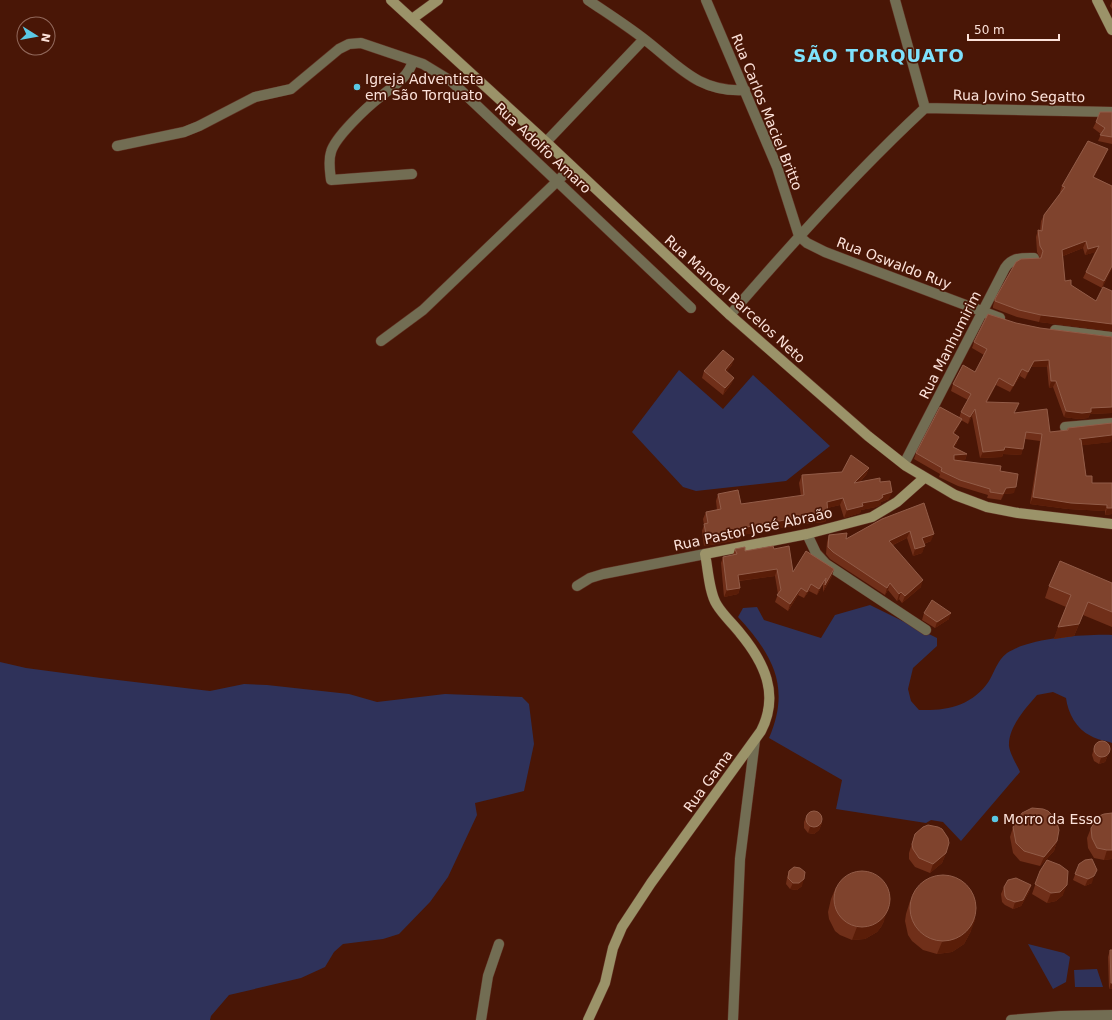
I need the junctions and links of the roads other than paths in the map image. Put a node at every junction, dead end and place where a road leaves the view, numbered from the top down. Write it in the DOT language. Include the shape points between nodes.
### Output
graph roads {
  1 [pos="391,0"];
  2 [pos="438,0"];
  3 [pos="588,0"];
  4 [pos="706,0"];
  5 [pos="896,0"];
  6 [pos="1097,0"];
  7 [pos="412,18"];
  8 [pos="1112,30"];
  9 [pos="644,39"];
  10 [pos="413,61"];
  11 [pos="745,90"];
  12 [pos="925,108"];
  13 [pos="1112,112"];
  14 [pos="546,142"];
  15 [pos="117,146"];
  16 [pos="572,167"];
  17 [pos="412,174"];
  18 [pos="557,181"];
  19 [pos="799,236"];
  20 [pos="818,249"];
  21 [pos="786,250"];
  22 [pos="1034,258"];
  23 [pos="692,308"];
  24 [pos="983,312"];
  25 [pos="730,315"];
  26 [pos="1010,321"];
  27 [pos="1045,329"];
  28 [pos="1112,337"];
  29 [pos="381,341"];
  30 [pos="1112,423"];
  31 [pos="1065,427"];
  32 [pos="904,464"];
  33 [pos="924,478"];
  34 [pos="1112,524"];
  35 [pos="807,534"];
  36 [pos="705,554"];
  37 [pos="577,586"];
  38 [pos="926,630"];
  39 [pos="755,740"];
  40 [pos="499,944"];
  41 [pos="1112,1015"];
  42 [pos="1078,1018"];
  43 [pos="481,1020"];
  44 [pos="588,1020"];
  45 [pos="732,1020"];
  46 [pos="1010,1020"];
  1 -- 7 [label="street, Rua Manoel Barcelos Neto"];
  2 -- 7 [label="street"];
  3 -- 9 [label="street"];
  4 -- 11 [label="street, Rua Carlos Maciel Britto"];
  5 -- 12 [label="street"];
  6 -- 8 [label="street"];
  7 -- 14 [label="street, Rua Manoel Barcelos Neto"];
  9 -- 11 [label="street" via="702,83 723,90"];
  9 -- 14 [label="street"];
  10 -- 15 [label="street, Rua Adolfo Amaro" via="361,43 349,44 339,49 291,89 261,95 184,132"];
  10 -- 17 [label="street" via="404,77 359,116 336,142 330,160 331,180"];
  10 -- 18 [label="street, Rua Adolfo Amaro" via="432,68 451,81"];
  11 -- 19 [label="street, Rua Carlos Maciel Britto" via="777,167"];
  12 -- 13 [label="street, Rua Jovino Segatto"];
  12 -- 19 [label="street" via="880,149"];
  14 -- 16 [label="street, Rua Manoel Barcelos Neto"];
  16 -- 18 [label="street"];
  16 -- 25 [label="street, Rua Manoel Barcelos Neto"];
  18 -- 23 [label="street, Rua Adolfo Amaro"];
  18 -- 29 [label="street" via="423,310"];
  19 -- 20 [label="street, Rua Oswaldo Ruy"];
  19 -- 21 [label="street"];
  20 -- 21 [label="street" via="804,246"];
  20 -- 24 [label="street, Rua Oswaldo Ruy"];
  21 -- 25 [label="street"];
  22 -- 24 [label="street, Rua Manhumirim" via="1017,259 1007,265"];
  24 -- 26 [label="street, Rua Oswaldo Ruy"];
  24 -- 32 [label="street, Rua Manhumirim"];
  25 -- 32 [label="street, Rua Manoel Barcelos Neto" via="868,436"];
  27 -- 28 [label="street"];
  30 -- 31 [label="street"];
  32 -- 33 [label="street, Rua Manoel Barcelos Neto"];
  33 -- 34 [label="street, Rua Manoel Barcelos Neto" via="955,495 992,508"];
  33 -- 35 [label="street, Rua Pastor José Abraão" via="884,511 872,517"];
  35 -- 36 [label="street, Rua Pastor José Abraão"];
  35 -- 38 [label="street" via="816,553 826,564"];
  36 -- 37 [label="street, Rua Pastor José Abraão" via="603,574"];
  36 -- 39 [label="street, Rua Gama" via="716,604 750,645 770,687 769,714"];
  39 -- 44 [label="street, Rua Gama" via="622,927 613,948 605,983"];
  39 -- 45 [label="street" via="740,859"];
  40 -- 43 [label="street" via="488,976"];
  41 -- 42 [label="street"];
  42 -- 46 [label="street"];
}
